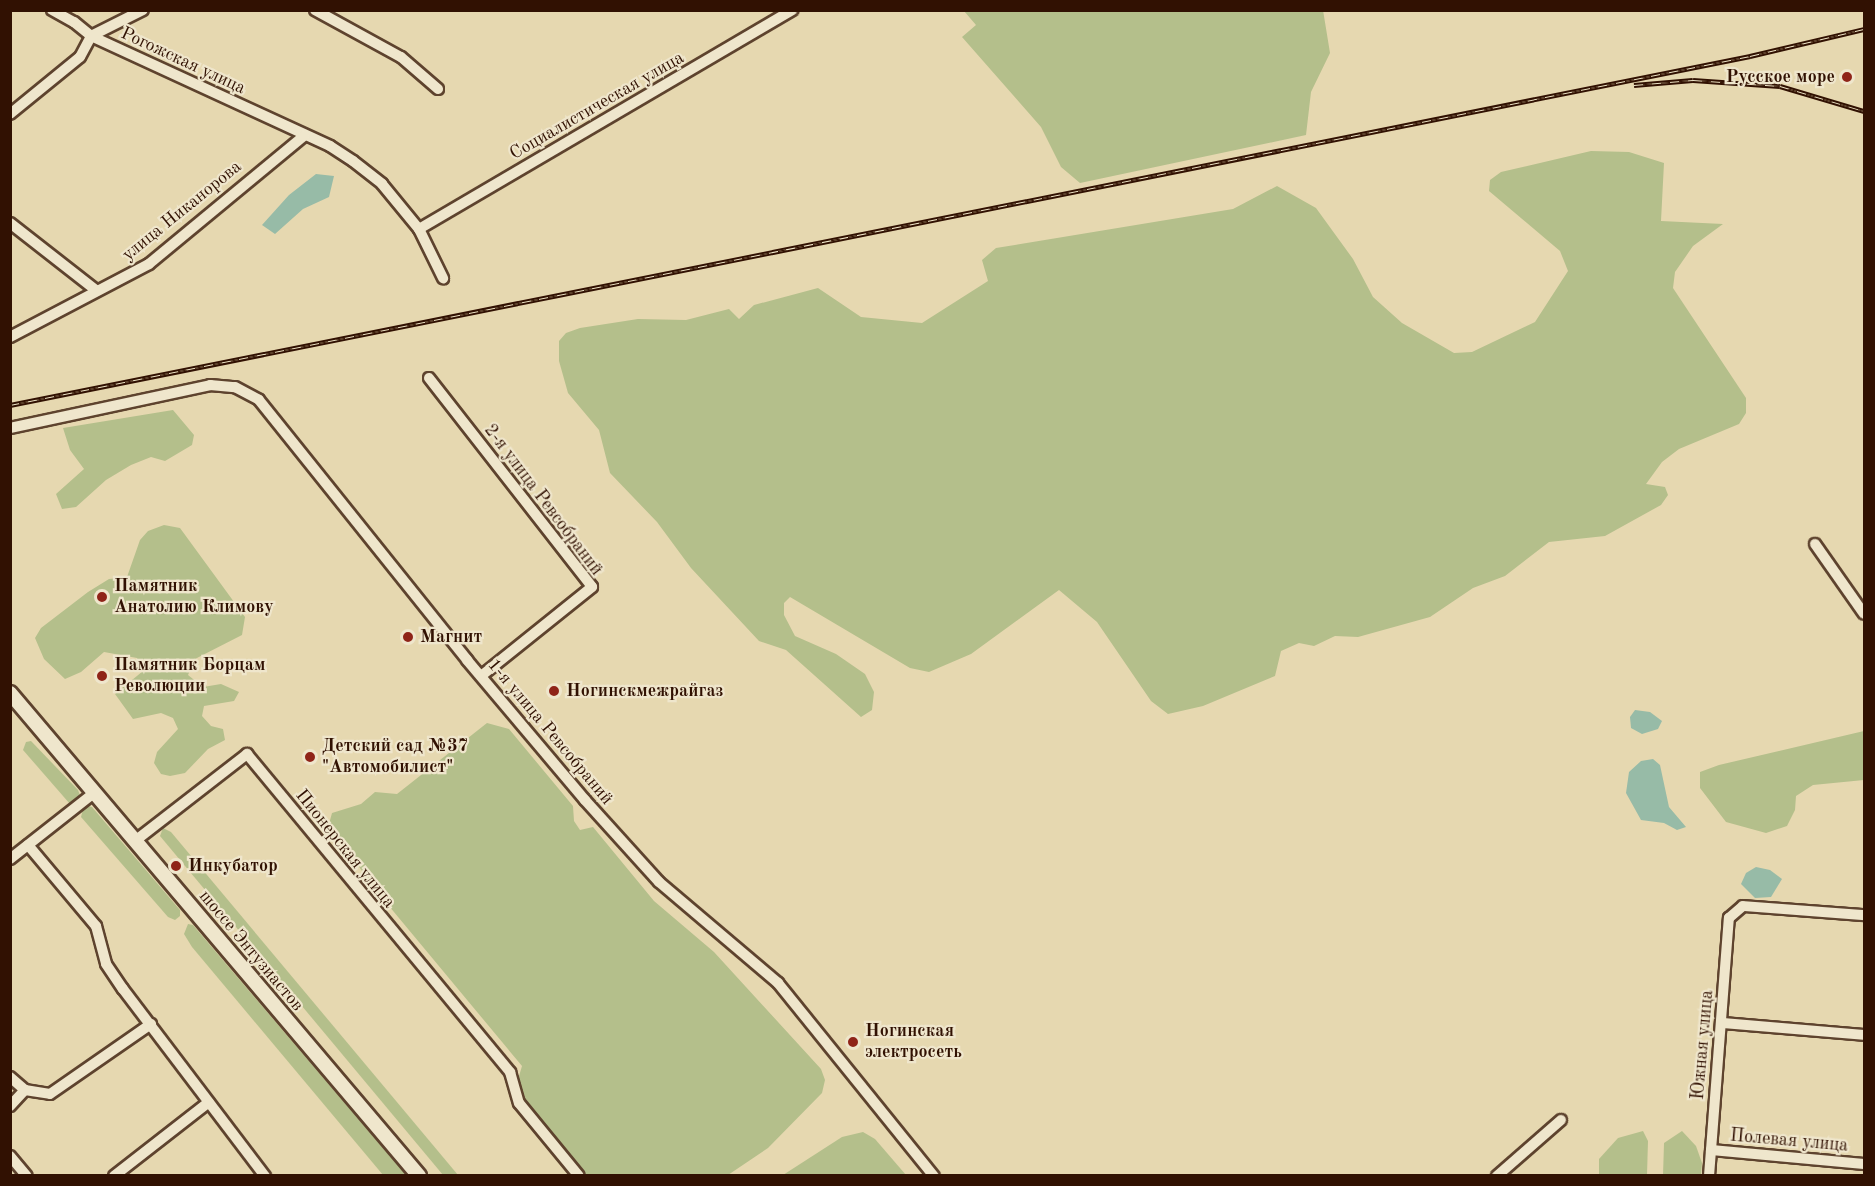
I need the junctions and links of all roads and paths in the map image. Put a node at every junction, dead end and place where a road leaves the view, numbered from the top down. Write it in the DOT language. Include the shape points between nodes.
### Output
graph roads {
  1 [pos="52,10"];
  2 [pos="143,10"];
  3 [pos="315,10"];
  4 [pos="792,10"];
  5 [pos="91,36"];
  6 [pos="438,89"];
  7 [pos="10,114"];
  8 [pos="305,135"];
  9 [pos="10,223"];
  10 [pos="419,229"];
  11 [pos="443,278"];
  12 [pos="97,291"];
  13 [pos="10,337"];
  14 [pos="429,378"];
  15 [pos="10,428"];
  16 [pos="1815,544"];
  17 [pos="1864,614"];
  18 [pos="481,676"];
  19 [pos="10,693"];
  20 [pos="94,793"];
  21 [pos="135,841"];
  22 [pos="28,845"];
  23 [pos="10,860"];
  24 [pos="1864,915"];
  25 [pos="1722,1023"];
  26 [pos="151,1024"];
  27 [pos="1864,1035"];
  28 [pos="10,1077"];
  29 [pos="25,1090"];
  30 [pos="209,1102"];
  31 [pos="10,1106"];
  32 [pos="1562,1120"];
  33 [pos="1711,1150"];
  34 [pos="10,1156"];
  35 [pos="1864,1164"];
  36 [pos="27,1176"];
  37 [pos="114,1176"];
  38 [pos="265,1176"];
  39 [pos="419,1176"];
  40 [pos="579,1176"];
  41 [pos="934,1176"];
  42 [pos="1497,1176"];
  43 [pos="1709,1176"];
  1 -- 5 [label="street, Рогожская улица"];
  2 -- 5 [label="street"];
  3 -- 6 [label="street" via="401,57"];
  4 -- 10 [label="street, Социалистическая улица"];
  5 -- 7 [label="street" via="80,57"];
  5 -- 8 [label="street, Рогожская улица"];
  8 -- 10 [label="street, Рогожская улица" via="330,146 382,184"];
  8 -- 12 [label="street, улица Никанорова" via="149,264"];
  9 -- 12 [label="street"];
  10 -- 11 [label="street, Рогожская улица"];
  12 -- 13 [label="street, улица Никанорова"];
  14 -- 18 [label="street, 2-я улица Ревсобраний" via="592,587"];
  15 -- 18 [label="street, 1-я улица Ревсобраний" via="201,387 226,385 243,390 268,409"];
  16 -- 17 [label="street"];
  18 -- 41 [label="street, 1-я улица Ревсобраний" via="658,882 778,983"];
  19 -- 20 [label="main road, шоссе Энтузиастов"];
  20 -- 21 [label="main road, шоссе Энтузиастов"];
  20 -- 22 [label="street"];
  21 -- 39 [label="main road, шоссе Энтузиастов"];
  21 -- 40 [label="street, Пионерская улица" via="247,754 510,1072 519,1103"];
  22 -- 23 [label="street"];
  22 -- 26 [label="street" via="96,926 106,963"];
  24 -- 25 [label="street, Южная улица" via="1743,906 1729,918"];
  25 -- 27 [label="street"];
  25 -- 33 [label="street, Южная улица"];
  26 -- 29 [label="street" via="50,1094"];
  26 -- 30 [label="street"];
  28 -- 29 [label="street"];
  29 -- 31 [label="street"];
  30 -- 37 [label="street"];
  30 -- 38 [label="street"];
  32 -- 42 [label="street"];
  33 -- 35 [label="street, Полевая улица"];
  33 -- 43 [label="street, Южная улица"];
  34 -- 36 [label="street"];
}
